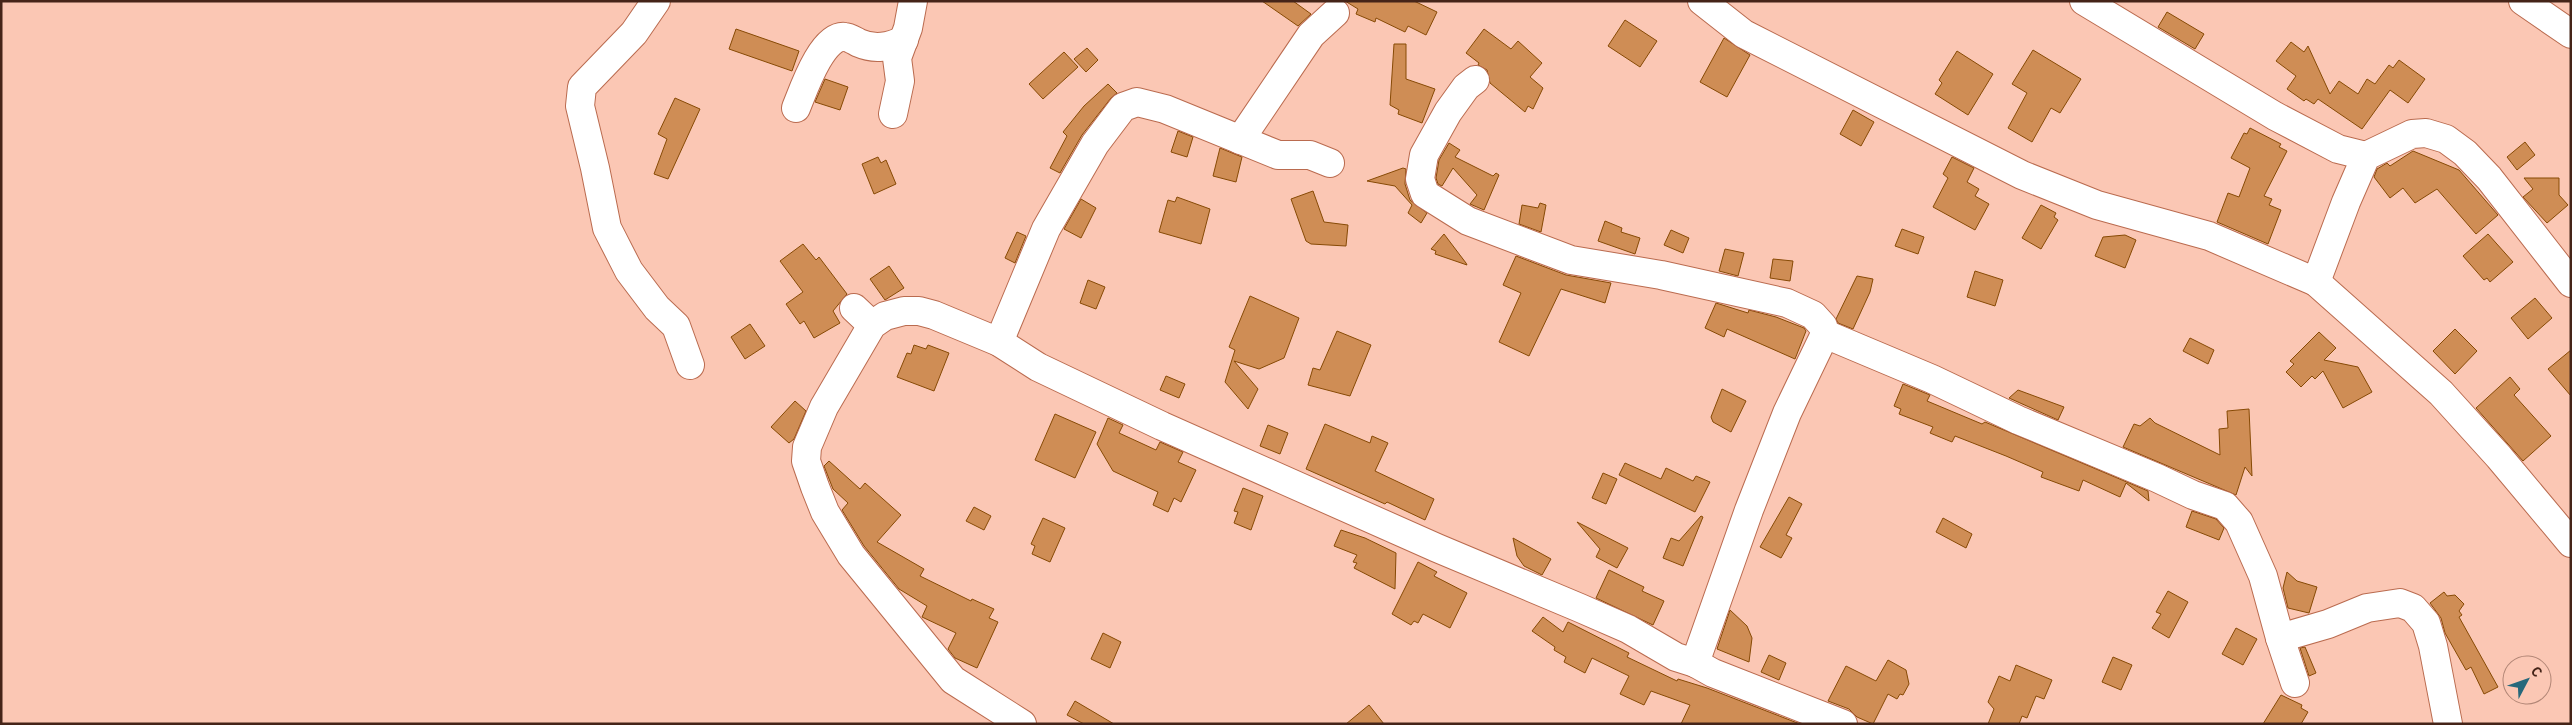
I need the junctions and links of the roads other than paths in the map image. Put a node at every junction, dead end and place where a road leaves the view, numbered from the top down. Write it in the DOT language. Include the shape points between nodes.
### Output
graph roads {
  1 [pos="656,1"];
  2 [pos="913,1"];
  3 [pos="1702,1"];
  4 [pos="2084,1"];
  5 [pos="2523,1"];
  6 [pos="1335,13"];
  7 [pos="2571,34"];
  8 [pos="904,40"];
  9 [pos="1475,80"];
  10 [pos="796,108"];
  11 [pos="893,114"];
  12 [pos="1240,140"];
  13 [pos="2366,156"];
  14 [pos="1330,163"];
  15 [pos="2316,282"];
  16 [pos="2571,283"];
  17 [pos="1824,321"];
  18 [pos="999,342"];
  19 [pos="690,365"];
  20 [pos="2571,543"];
  21 [pos="2280,638"];
  22 [pos="1694,663"];
  23 [pos="2295,684"];
  24 [pos="1022,724"];
  25 [pos="1843,724"];
  26 [pos="2448,724"];
  1 -- 19 [label="street" via="634,33 582,87 580,106 607,228 629,270 657,308 676,326"];
  2 -- 8 [label="street"];
  3 -- 15 [label="street" via="1744,34 2022,175 2097,205 2209,236"];
  4 -- 13 [label="street" via="2275,116 2338,149"];
  5 -- 7 [label="street"];
  6 -- 12 [label="street" via="1311,35"];
  8 -- 10 [label="street" via="890,46 869,48 845,36 834,39 819,56"];
  8 -- 11 [label="street" via="898,58 900,81"];
  9 -- 17 [label="street" via="1448,112 1424,155 1420,179 1425,194 1444,208 1468,221 1571,260 1726,288 1787,303"];
  12 -- 14 [label="street" via="1278,155 1310,155"];
  12 -- 18 [label="street" via="1165,108 1137,102 1123,107 1095,144 1046,229"];
  13 -- 15 [label="street"];
  13 -- 16 [label="street" via="2412,134 2426,133 2446,139 2489,178"];
  15 -- 20 [label="street" via="2441,393"];
  17 -- 21 [label="street" via="1932,379 2018,420 2225,506 2239,522 2263,576"];
  17 -- 22 [label="street"];
  18 -- 22 [label="street" via="1038,367 1162,426 1580,608"];
  18 -- 24 [label="street" via="919,311 863,316 807,447 806,460 825,512 852,555 953,680"];
  21 -- 23 [label="street"];
  21 -- 26 [label="street" via="2367,608 2400,604 2413,608 2426,623 2433,646"];
  22 -- 25 [label="street"];
}
